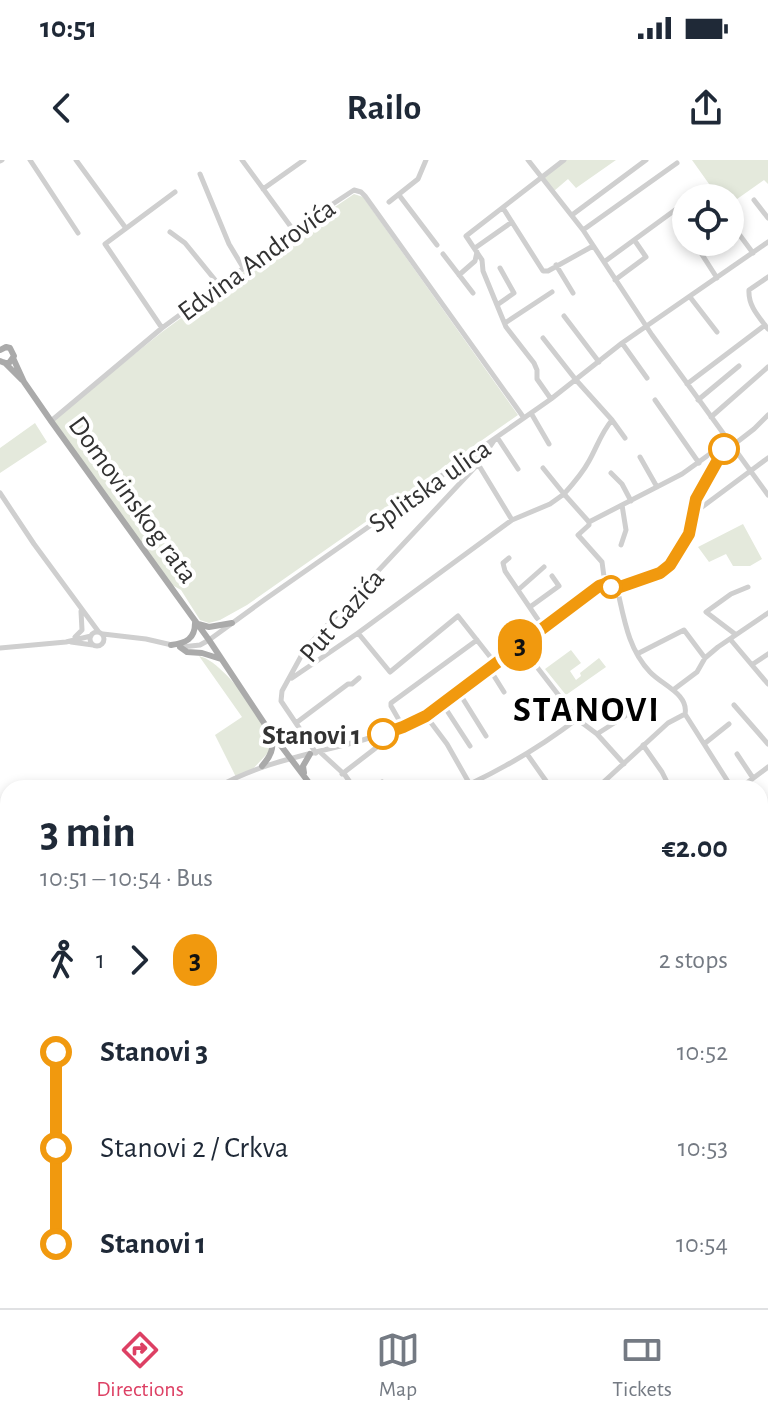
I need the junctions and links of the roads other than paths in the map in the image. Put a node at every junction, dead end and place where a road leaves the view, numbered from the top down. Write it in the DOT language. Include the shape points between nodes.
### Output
graph roads {
  1 [pos="30,160"];
  2 [pos="76,160"];
  3 [pos="242,160"];
  4 [pos="304,160"];
  5 [pos="426,160"];
  6 [pos="528,160"];
  7 [pos="564,160"];
  8 [pos="646,160"];
  9 [pos="677,163"];
  10 [pos="200,174"];
  11 [pos="542,178"];
  12 [pos="263,189"];
  13 [pos="175,192"];
  14 [pos="399,195"];
  15 [pos="754,200"];
  16 [pos="389,202"];
  17 [pos="503,208"];
  18 [pos="672,213"];
  19 [pos="572,215"];
  20 [pos="768,218"];
  21 [pos="512,222"];
  22 [pos="125,227"];
  23 [pos="583,230"];
  24 [pos="294,231"];
  25 [pos="170,232"];
  26 [pos="78,233"];
  27 [pos="635,241"];
  28 [pos="744,241"];
  29 [pos="768,242"];
  30 [pos="437,245"];
  31 [pos="593,246"];
  32 [pos="476,250"];
  33 [pos="753,253"];
  34 [pos="443,254"];
  35 [pos="703,256"];
  36 [pos="604,262"];
  37 [pos="556,265"];
  38 [pos="500,268"];
  39 [pos="244,269"];
  40 [pos="459,275"];
  41 [pos="768,277"];
  42 [pos="717,278"];
  43 [pos="615,280"];
  44 [pos="220,286"];
  45 [pos="552,292"];
  46 [pos="473,293"];
  47 [pos="573,293"];
  48 [pos="690,297"];
  49 [pos="497,305"];
  50 [pos="564,316"];
  51 [pos="505,323"];
  52 [pos="646,327"];
  53 [pos="767,327"];
  54 [pos="162,328"];
  55 [pos="717,332"];
  56 [pos="543,338"];
  57 [pos="622,343"];
  58 [pos="2,346"];
  59 [pos="13,358"];
  60 [pos="2,362"];
  61 [pos="599,362"];
  62 [pos="739,366"];
  63 [pos="768,367"];
  64 [pos="647,378"];
  65 [pos="576,380"];
  66 [pos="24,382"];
  67 [pos="687,384"];
  68 [pos="551,399"];
  69 [pos="655,400"];
  70 [pos="698,400"];
  71 [pos="531,413"];
  72 [pos="768,415"];
  73 [pos="711,417"];
  74 [pos="524,418"];
  75 [pos="612,420"];
  76 [pos="51,421"];
  77 [pos="497,437"];
  78 [pos="625,438"];
  79 [pos="549,444"];
  80 [pos="730,444"];
  81 [pos="472,453"];
  82 [pos="640,457"];
  83 [pos="768,458"];
  84 [pos="699,463"];
  85 [pos="478,464"];
  86 [pos="543,468"];
  87 [pos="518,469"];
  88 [pos="752,472"];
  89 [pos="611,473"];
  90 [pos="657,487"];
  91 [pos="767,492"];
  92 [pos="0,493"];
  93 [pos="564,494"];
  94 [pos="631,501"];
  95 [pos="622,505"];
  96 [pos="693,513"];
  97 [pos="512,520"];
  98 [pos="589,522"];
  99 [pos="621,545"];
  100 [pos="509,558"];
  101 [pos="544,567"];
  102 [pos="552,576"];
  103 [pos="605,584"];
  104 [pos="748,587"];
  105 [pos="617,588"];
  106 [pos="518,590"];
  107 [pos="530,607"];
  108 [pos="81,610"];
  109 [pos="768,613"];
  110 [pos="195,623"];
  111 [pos="232,623"];
  112 [pos="543,627"];
  113 [pos="358,633"];
  114 [pos="98,635"];
  115 [pos="732,636"];
  116 [pos="209,640"];
  117 [pos="477,640"];
  118 [pos="66,642"];
  119 [pos="93,645"];
  120 [pos="171,645"];
  121 [pos="520,645"];
  122 [pos="180,647"];
  123 [pos="0,648"];
  124 [pos="637,654"];
  125 [pos="768,654"];
  126 [pos="705,658"];
  127 [pos="221,659"];
  128 [pos="495,663"];
  129 [pos="753,664"];
  130 [pos="489,668"];
  131 [pos="359,678"];
  132 [pos="289,679"];
  133 [pos="768,684"];
  134 [pos="673,690"];
  135 [pos="458,691"];
  136 [pos="504,692"];
  137 [pos="647,702"];
  138 [pos="442,703"];
  139 [pos="734,705"];
  140 [pos="685,714"];
  141 [pos="426,716"];
  142 [pos="577,719"];
  143 [pos="296,723"];
  144 [pos="729,724"];
  145 [pos="266,726"];
  146 [pos="403,727"];
  147 [pos="597,734"];
  148 [pos="486,736"];
  149 [pos="704,744"];
  150 [pos="768,744"];
  151 [pos="643,745"];
  152 [pos="470,746"];
  153 [pos="315,753"];
  154 [pos="527,754"];
  155 [pos="737,754"];
  156 [pos="289,757"];
  157 [pos="624,764"];
  158 [pos="262,766"];
  159 [pos="768,767"];
  160 [pos="342,774"];
  161 [pos="753,778"];
  162 [pos="233,780"];
  163 [pos="307,780"];
  164 [pos="347,780"];
  165 [pos="468,780"];
  166 [pos="482,780"];
  167 [pos="545,780"];
  168 [pos="606,780"];
  169 [pos="666,780"];
  170 [pos="727,780"];
  171 [pos="750,780"];
  1 -- 26 [label="street"];
  2 -- 22 [label="street"];
  3 -- 12 [label="street"];
  4 -- 12 [label="street"];
  5 -- 14 [label="street" via="418,179"];
  6 -- 11 [label="street"];
  7 -- 11 [label="street"];
  8 -- 19 [label="street"];
  9 -- 23 [label="street"];
  10 -- 39 [label="street"];
  11 -- 17 [label="street"];
  11 -- 19 [label="street"];
  12 -- 24 [label="street"];
  13 -- 22 [label="street"];
  14 -- 16 [label="street"];
  14 -- 30 [label="street"];
  15 -- 20 [label="street"];
  17 -- 21 [label="street"];
  17 -- 32 [label="street" via="466,236"];
  18 -- 27 [label="street"];
  19 -- 23 [label="street"];
  21 -- 32 [label="street"];
  21 -- 37 [label="street" via="543,271"];
  22 -- 54 [label="street" via="105,244"];
  23 -- 31 [label="street"];
  24 -- 39 [label="street, Edvina Androvića"];
  24 -- 74 [label="street, Edvina Androvića" via="350,191 361,192"];
  25 -- 44 [label="street"];
  27 -- 36 [label="street"];
  27 -- 43 [label="street" via="646,257"];
  28 -- 33 [label="street"];
  29 -- 33 [label="street, Splitska ulica"];
  31 -- 36 [label="street"];
  31 -- 37 [label="street"];
  32 -- 40 [label="street" via="475,261"];
  32 -- 49 [label="street"];
  33 -- 42 [label="street, Splitska ulica"];
  34 -- 40 [label="street"];
  35 -- 42 [label="street"];
  36 -- 43 [label="street"];
  37 -- 47 [label="street"];
  38 -- 49 [label="street" via="514,293"];
  39 -- 44 [label="street, Edvina Androvića"];
  40 -- 46 [label="street"];
  41 -- 53 [label="street" via="749,290 748,297"];
  42 -- 48 [label="street, Splitska ulica"];
  43 -- 52 [label="street"];
  44 -- 54 [label="street, Edvina Androvića"];
  45 -- 51 [label="street"];
  48 -- 52 [label="street, Splitska ulica"];
  48 -- 55 [label="street"];
  49 -- 51 [label="street"];
  50 -- 61 [label="street"];
  51 -- 68 [label="street" via="534,363 537,379"];
  52 -- 57 [label="street, Splitska ulica"];
  52 -- 67 [label="street"];
  53 -- 67 [label="street"];
  54 -- 76 [label="street, Edvina Androvića"];
  56 -- 65 [label="street"];
  57 -- 61 [label="street, Splitska ulica"];
  57 -- 64 [label="street"];
  58 -- 59 [label="main road, Domovinskog rata" via="12,350"];
  59 -- 60 [label="main road"];
  59 -- 66 [label="main road, Domovinskog rata"];
  60 -- 66 [label="main road, Domovinskog rata"];
  61 -- 65 [label="street, Splitska ulica"];
  62 -- 70 [label="street"];
  63 -- 73 [label="street"];
  65 -- 68 [label="street, Splitska ulica"];
  65 -- 75 [label="street"];
  66 -- 76 [label="main road, Domovinskog rata"];
  67 -- 70 [label="street"];
  68 -- 71 [label="street, Splitska ulica"];
  69 -- 84 [label="street"];
  70 -- 73 [label="street"];
  71 -- 74 [label="street, Splitska ulica"];
  71 -- 79 [label="street"];
  72 -- 80 [label="street"];
  73 -- 80 [label="street"];
  74 -- 77 [label="street, Splitska ulica"];
  75 -- 78 [label="street"];
  75 -- 93 [label="street"];
  76 -- 110 [label="main road, Domovinskog rata"];
  77 -- 81 [label="street, Splitska ulica"];
  77 -- 85 [label="street, Put Gazića"];
  77 -- 87 [label="street"];
  80 -- 84 [label="street"];
  80 -- 88 [label="street"];
  80 -- 96 [label="street"];
  81 -- 85 [label="street"];
  81 -- 111 [label="street, Splitska ulica"];
  82 -- 90 [label="street"];
  83 -- 88 [label="street"];
  84 -- 90 [label="street"];
  85 -- 97 [label="street"];
  85 -- 132 [label="street, Put Gazića" via="305,649"];
  86 -- 93 [label="street"];
  88 -- 91 [label="street"];
  88 -- 96 [label="street"];
  89 -- 94 [label="street"];
  90 -- 94 [label="street"];
  92 -- 108 [label="street"];
  93 -- 97 [label="street"];
  93 -- 98 [label="street"];
  94 -- 95 [label="street"];
  95 -- 98 [label="street"];
  95 -- 99 [label="street" via="626,530"];
  96 -- 105 [label="street" via="689,534 665,570"];
  97 -- 113 [label="street"];
  98 -- 103 [label="street" via="578,535 602,562"];
  100 -- 106 [label="street" via="503,563 505,571"];
  101 -- 106 [label="street"];
  102 -- 107 [label="street" via="559,586"];
  103 -- 105 [label="street"];
  103 -- 112 [label="street"];
  104 -- 115 [label="street" via="706,612"];
  105 -- 124 [label="street"];
  106 -- 107 [label="street"];
  107 -- 112 [label="street"];
  108 -- 114 [label="street"];
  108 -- 118 [label="street" via="82,630"];
  109 -- 115 [label="street"];
  110 -- 111 [label="main road"];
  110 -- 116 [label="main road, Domovinskog rata"];
  110 -- 120 [label="main road" via="190,639"];
  111 -- 116 [label="street, Splitska ulica"];
  112 -- 121 [label="street"];
  113 -- 117 [label="street" via="390,672 458,616"];
  113 -- 132 [label="street"];
  114 -- 118 [label="street"];
  114 -- 119 [label="street"];
  114 -- 119 [label="street" via="100,645"];
  114 -- 120 [label="street"];
  115 -- 126 [label="street"];
  115 -- 129 [label="street"];
  116 -- 122 [label="street"];
  116 -- 127 [label="main road, Domovinskog rata"];
  117 -- 128 [label="street"];
  117 -- 146 [label="street" via="391,703"];
  118 -- 119 [label="street"];
  118 -- 123 [label="street"];
  120 -- 122 [label="street"];
  121 -- 128 [label="street"];
  121 -- 142 [label="street"];
  122 -- 127 [label="main road"];
  124 -- 126 [label="street" via="684,630"];
  124 -- 134 [label="street"];
  125 -- 129 [label="street"];
  126 -- 134 [label="street" via="697,672"];
  127 -- 145 [label="main road, Domovinskog rata"];
  128 -- 130 [label="street"];
  129 -- 133 [label="street"];
  130 -- 135 [label="street"];
  130 -- 136 [label="street"];
  131 -- 143 [label="street"];
  132 -- 143 [label="street, Put Gazića" via="281,701"];
  134 -- 140 [label="street" via="683,701"];
  135 -- 138 [label="street"];
  135 -- 148 [label="street"];
  137 -- 147 [label="street"];
  138 -- 141 [label="street"];
  138 -- 152 [label="street"];
  139 -- 150 [label="street"];
  140 -- 149 [label="street"];
  140 -- 151 [label="street"];
  141 -- 146 [label="street"];
  141 -- 165 [label="street"];
  142 -- 147 [label="street"];
  142 -- 154 [label="street"];
  143 -- 153 [label="street, Put Gazića"];
  144 -- 149 [label="street"];
  145 -- 156 [label="main road, Domovinskog rata"];
  145 -- 158 [label="main road" via="273,744"];
  146 -- 153 [label="street"];
  146 -- 160 [label="street"];
  147 -- 157 [label="street"];
  149 -- 170 [label="street"];
  151 -- 157 [label="street"];
  151 -- 169 [label="street"];
  153 -- 156 [label="street"];
  153 -- 160 [label="street, Put Gazića"];
  153 -- 163 [label="main road" via="303,766"];
  154 -- 166 [label="street"];
  154 -- 167 [label="street"];
  155 -- 161 [label="street"];
  156 -- 158 [label="street"];
  156 -- 163 [label="main road, Domovinskog rata"];
  157 -- 168 [label="street"];
  158 -- 162 [label="street"];
  159 -- 161 [label="street"];
  160 -- 164 [label="street, Put Gazića"];
  161 -- 171 [label="street"];
}
